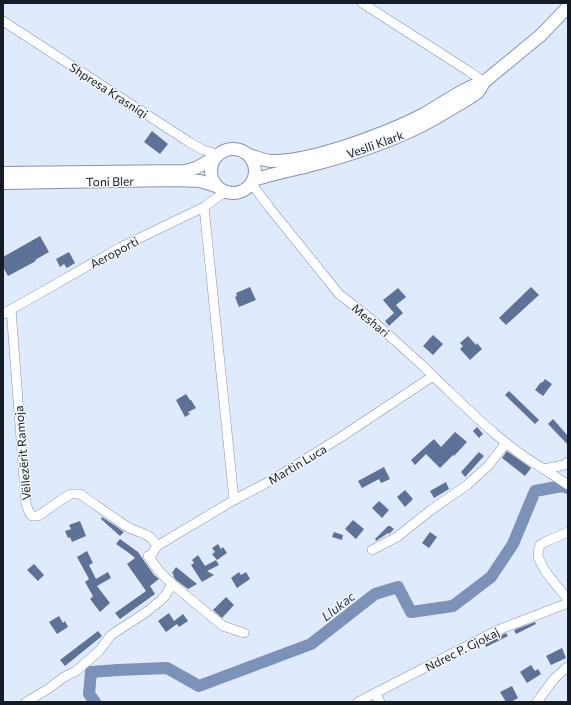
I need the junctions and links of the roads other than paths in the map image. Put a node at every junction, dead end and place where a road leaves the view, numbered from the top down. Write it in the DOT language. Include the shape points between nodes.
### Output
graph roads {
  1 [pos="362,3"];
  2 [pos="568,7"];
  3 [pos="3,21"];
  4 [pos="484,82"];
  5 [pos="249,155"];
  6 [pos="215,156"];
  7 [pos="3,173"];
  8 [pos="253,182"];
  9 [pos="3,183"];
  10 [pos="221,189"];
  11 [pos="204,207"];
  12 [pos="7,312"];
  13 [pos="432,376"];
  14 [pos="506,443"];
  15 [pos="568,462"];
  16 [pos="544,469"];
  17 [pos="568,485"];
  18 [pos="234,500"];
  19 [pos="568,532"];
  20 [pos="157,546"];
  21 [pos="372,550"];
  22 [pos="172,584"];
  23 [pos="568,599"];
  24 [pos="568,604"];
  25 [pos="244,633"];
  26 [pos="568,668"];
  27 [pos="375,693"];
  28 [pos="26,702"];
  29 [pos="358,702"];
  30 [pos="380,702"];
  31 [pos="537,702"];
  1 -- 4 [label="street"];
  2 -- 4 [label="main road, Veslli Klark" via="541,35"];
  3 -- 6 [label="street, Shpresa Krasniqi" via="189,142"];
  4 -- 5 [label="main road, Veslli Klark" via="473,85 404,124 331,150 293,160 271,161"];
  4 -- 8 [label="main road, Veslli Klark" via="478,92 408,133 334,159 265,176"];
  5 -- 6 [label="main road" via="231,148"];
  5 -- 8 [label="main road" via="255,169"];
  6 -- 7 [label="main road, Toni Bler" via="196,168 185,171"];
  6 -- 10 [label="main road" via="210,173 211,178"];
  8 -- 10 [label="main road" via="240,192"];
  8 -- 13 [label="street, Meshari" via="269,207 339,294 372,320"];
  9 -- 10 [label="main road, Toni Bler" via="174,180 200,181"];
  10 -- 11 [label="street, Aeroporti"];
  11 -- 12 [label="street, Aeroporti" via="121,247"];
  11 -- 18 [label="street"];
  12 -- 20 [label="street, Vëllezërit Ramoja" via="26,504 29,512 32,516 38,516 71,494 80,494 129,528 147,534"];
  13 -- 14 [label="street, Meshari"];
  13 -- 18 [label="street, Martin Luca" via="341,437 272,480"];
  14 -- 16 [label="street, Meshari"];
  14 -- 21 [label="street" via="488,466 467,485 397,536"];
  15 -- 16 [label="street"];
  16 -- 17 [label="street"];
  18 -- 20 [label="street, Martin Luca"];
  19 -- 23 [label="street" via="545,542 540,546 538,554 541,564"];
  20 -- 22 [label="street" via="148,556"];
  22 -- 25 [label="street" via="223,626"];
  22 -- 28 [label="street" via="165,596 145,613 111,635 99,651 76,671"];
  24 -- 27 [label="street, Ndrec P. Gjokaj" via="498,630"];
  26 -- 31 [label="street" via="554,679"];
  27 -- 29 [label="street, Ndrec P. Gjokaj"];
  27 -- 30 [label="street"];
}
